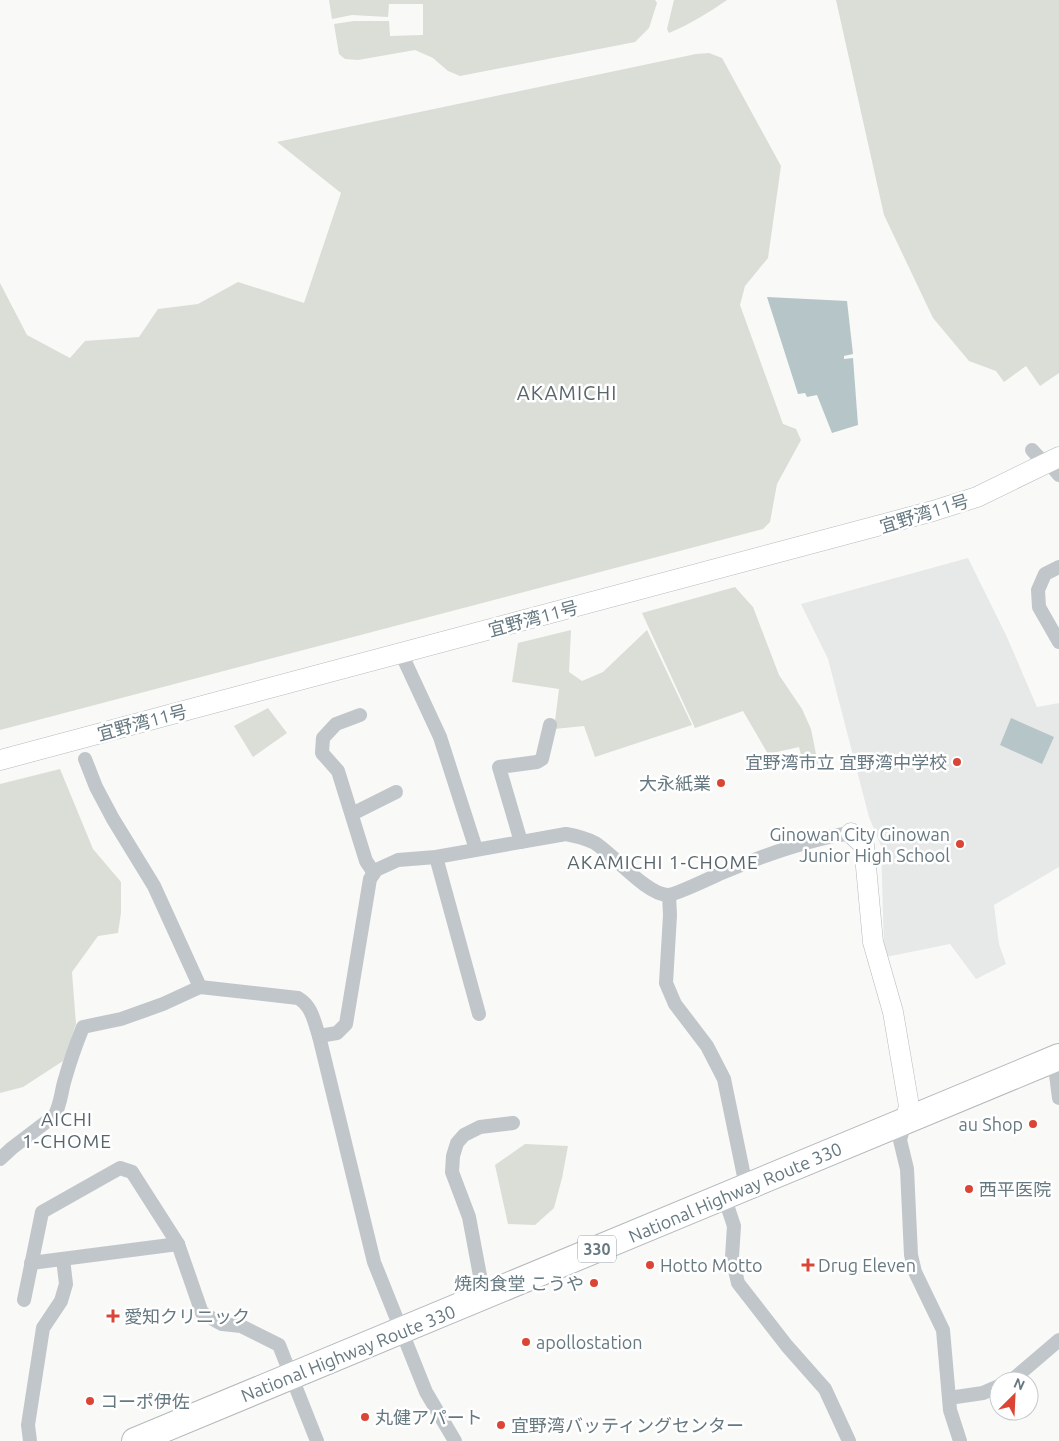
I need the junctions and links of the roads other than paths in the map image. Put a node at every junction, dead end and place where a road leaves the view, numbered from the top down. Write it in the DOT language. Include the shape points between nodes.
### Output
graph roads {
  1 [pos="1032,450"];
  2 [pos="1053,465"];
  3 [pos="1059,566"];
  4 [pos="1059,642"];
  5 [pos="402,653"];
  6 [pos="360,715"];
  7 [pos="550,725"];
  8 [pos="85,759"];
  9 [pos="0,760"];
  10 [pos="396,792"];
  11 [pos="352,814"];
  12 [pos="851,833"];
  13 [pos="521,842"];
  14 [pos="476,849"];
  15 [pos="436,857"];
  16 [pos="374,873"];
  17 [pos="669,895"];
  18 [pos="200,986"];
  19 [pos="479,1014"];
  20 [pos="319,1036"];
  21 [pos="1057,1058"];
  22 [pos="1059,1098"];
  23 [pos="905,1121"];
  24 [pos="513,1122"];
  25 [pos="0,1160"];
  26 [pos="735,1191"];
  27 [pos="178,1244"];
  28 [pos="63,1259"];
  29 [pos="32,1264"];
  30 [pos="484,1297"];
  31 [pos="24,1300"];
  32 [pos="401,1331"];
  33 [pos="1059,1340"];
  34 [pos="1023,1371"];
  35 [pos="291,1375"];
  36 [pos="989,1390"];
  37 [pos="949,1398"];
  38 [pos="30,1441"];
  39 [pos="135,1441"];
  40 [pos="317,1441"];
  41 [pos="455,1441"];
  42 [pos="848,1441"];
  43 [pos="960,1441"];
  1 -- 2 [label="street"];
  2 -- 5 [label="street, 宜野湾11号" via="933,511"];
  3 -- 4 [label="street" via="1045,574 1038,590 1039,607"];
  5 -- 9 [label="street, 宜野湾11号"];
  5 -- 14 [label="street" via="440,737"];
  6 -- 11 [label="street" via="336,724 323,738 322,753 338,771"];
  7 -- 13 [label="street" via="542,759 499,768"];
  8 -- 18 [label="street" via="113,819 154,886"];
  10 -- 11 [label="street"];
  11 -- 16 [label="street" via="366,862"];
  12 -- 17 [label="street" via="779,852"];
  12 -- 23 [label="street" via="864,845 873,942 893,1012 909,1106"];
  13 -- 14 [label="street"];
  13 -- 17 [label="street" via="566,834 583,837 597,844 654,891"];
  14 -- 15 [label="street"];
  15 -- 16 [label="street" via="398,860"];
  15 -- 19 [label="street"];
  16 -- 20 [label="street" via="370,879 346,1024 337,1033"];
  17 -- 26 [label="street" via="666,983 675,1004 707,1046 724,1079"];
  18 -- 20 [label="street" via="298,998 306,1003"];
  18 -- 25 [label="street" via="163,1004 83,1027 64,1081 58,1110"];
  20 -- 32 [label="street" via="374,1262"];
  21 -- 22 [label="street"];
  21 -- 23 [label="highway, National Highway Route 330 / 330"];
  23 -- 26 [label="highway, National Highway Route 330 / 330"];
  23 -- 37 [label="street" via="900,1140 907,1170 911,1254 915,1272 943,1330"];
  24 -- 30 [label="street" via="480,1127 464,1134 452,1156 452,1172 469,1217"];
  26 -- 30 [label="highway, National Highway Route 330 / 330"];
  26 -- 42 [label="street" via="732,1257 738,1283 824,1389"];
  27 -- 28 [label="street"];
  27 -- 29 [label="street" via="132,1172 120,1168 42,1212"];
  27 -- 35 [label="street" via="202,1313 222,1324 241,1326 280,1345"];
  28 -- 29 [label="street"];
  28 -- 38 [label="street" via="66,1284 61,1301 43,1328 28,1425"];
  29 -- 31 [label="street"];
  30 -- 32 [label="highway, National Highway Route 330 / 330"];
  32 -- 35 [label="highway, National Highway Route 330 / 330"];
  32 -- 41 [label="street" via="426,1392"];
  33 -- 34 [label="street"];
  35 -- 39 [label="highway, National Highway Route 330 / 330"];
  35 -- 40 [label="street"];
  36 -- 37 [label="street"];
  37 -- 43 [label="street"];
}
